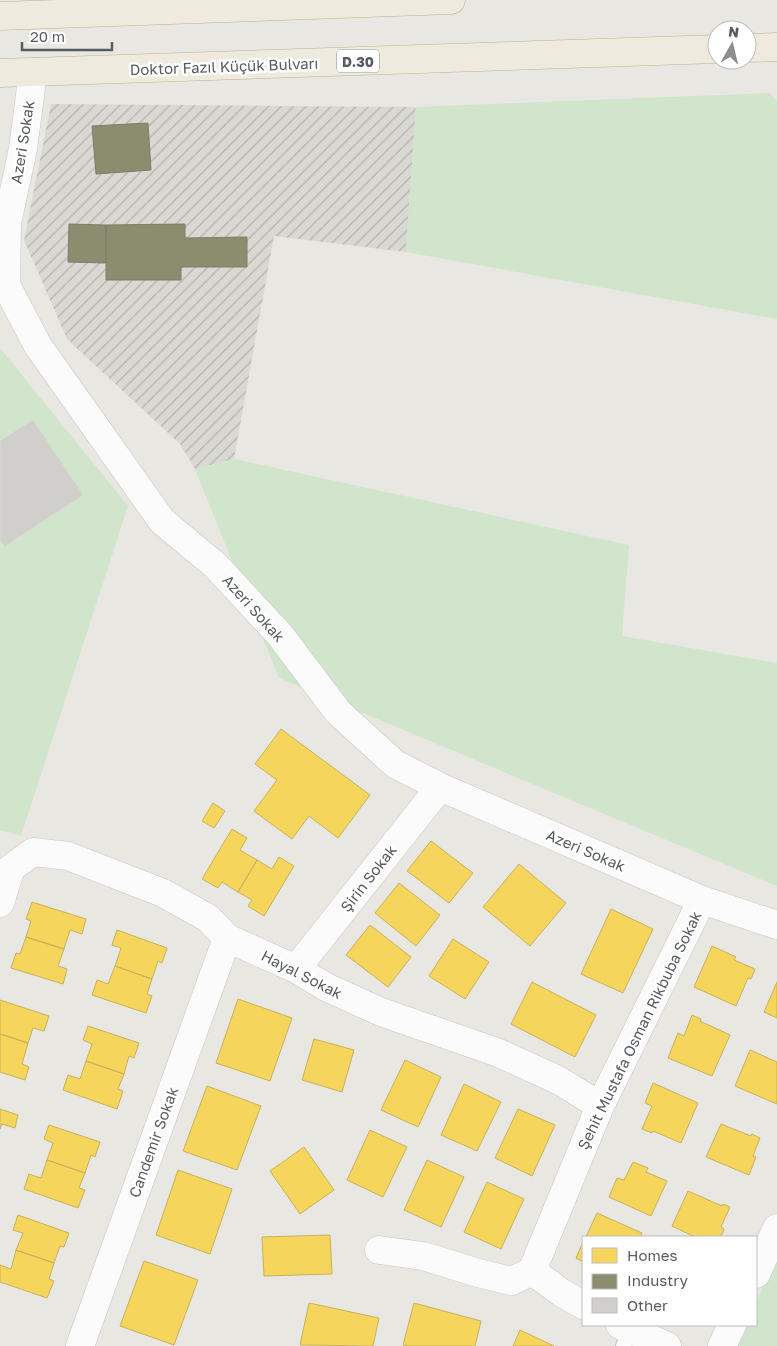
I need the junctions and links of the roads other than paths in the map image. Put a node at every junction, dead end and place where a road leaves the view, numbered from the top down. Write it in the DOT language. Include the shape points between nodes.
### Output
graph roads {
  1 [pos="451,0"];
  2 [pos="0,16"];
  3 [pos="777,47"];
  4 [pos="757,48"];
  5 [pos="707,49"];
  6 [pos="33,72"];
  7 [pos="0,74"];
  8 [pos="440,787"];
  9 [pos="702,900"];
  10 [pos="0,903"];
  11 [pos="777,925"];
  12 [pos="227,938"];
  13 [pos="296,969"];
  14 [pos="600,1106"];
  15 [pos="777,1228"];
  16 [pos="378,1250"];
  17 [pos="532,1271"];
  18 [pos="757,1272"];
  19 [pos="582,1304"];
  20 [pos="732,1326"];
  21 [pos="624,1333"];
  22 [pos="80,1346"];
  23 [pos="668,1346"];
  24 [pos="722,1346"];
  1 -- 2 [label="highway"];
  3 -- 4 [label="highway"];
  5 -- 6 [label="highway, Doktor Fazıl Küçük Bulvarı / D.30"];
  6 -- 7 [label="highway, Doktor Fazıl Küçük Bulvarı / D.30"];
  6 -- 8 [label="street, Azeri Sokak" via="23,149 7,223 6,285 38,346 162,521 214,565 280,634 338,712 395,764"];
  8 -- 9 [label="street, Azeri Sokak"];
  8 -- 13 [label="street, Şirin Sokak"];
  9 -- 11 [label="street, Azeri Sokak"];
  9 -- 14 [label="street, Şehit Mustafa Osman Rikbuba Sokak"];
  10 -- 12 [label="street, Hayal Sokak" via="11,868 33,852 68,856 163,893 208,918"];
  12 -- 13 [label="street, Hayal Sokak"];
  12 -- 22 [label="street, Candemir Sokak"];
  13 -- 14 [label="street, Hayal Sokak" via="326,987 381,1012 499,1052 560,1081"];
  14 -- 17 [label="street, Şehit Mustafa Osman Rikbuba Sokak"];
  15 -- 18 [label="street"];
  16 -- 17 [label="street" via="423,1256 512,1281"];
  17 -- 19 [label="street"];
  20 -- 24 [label="street"];
  21 -- 23 [label="street"];
}
